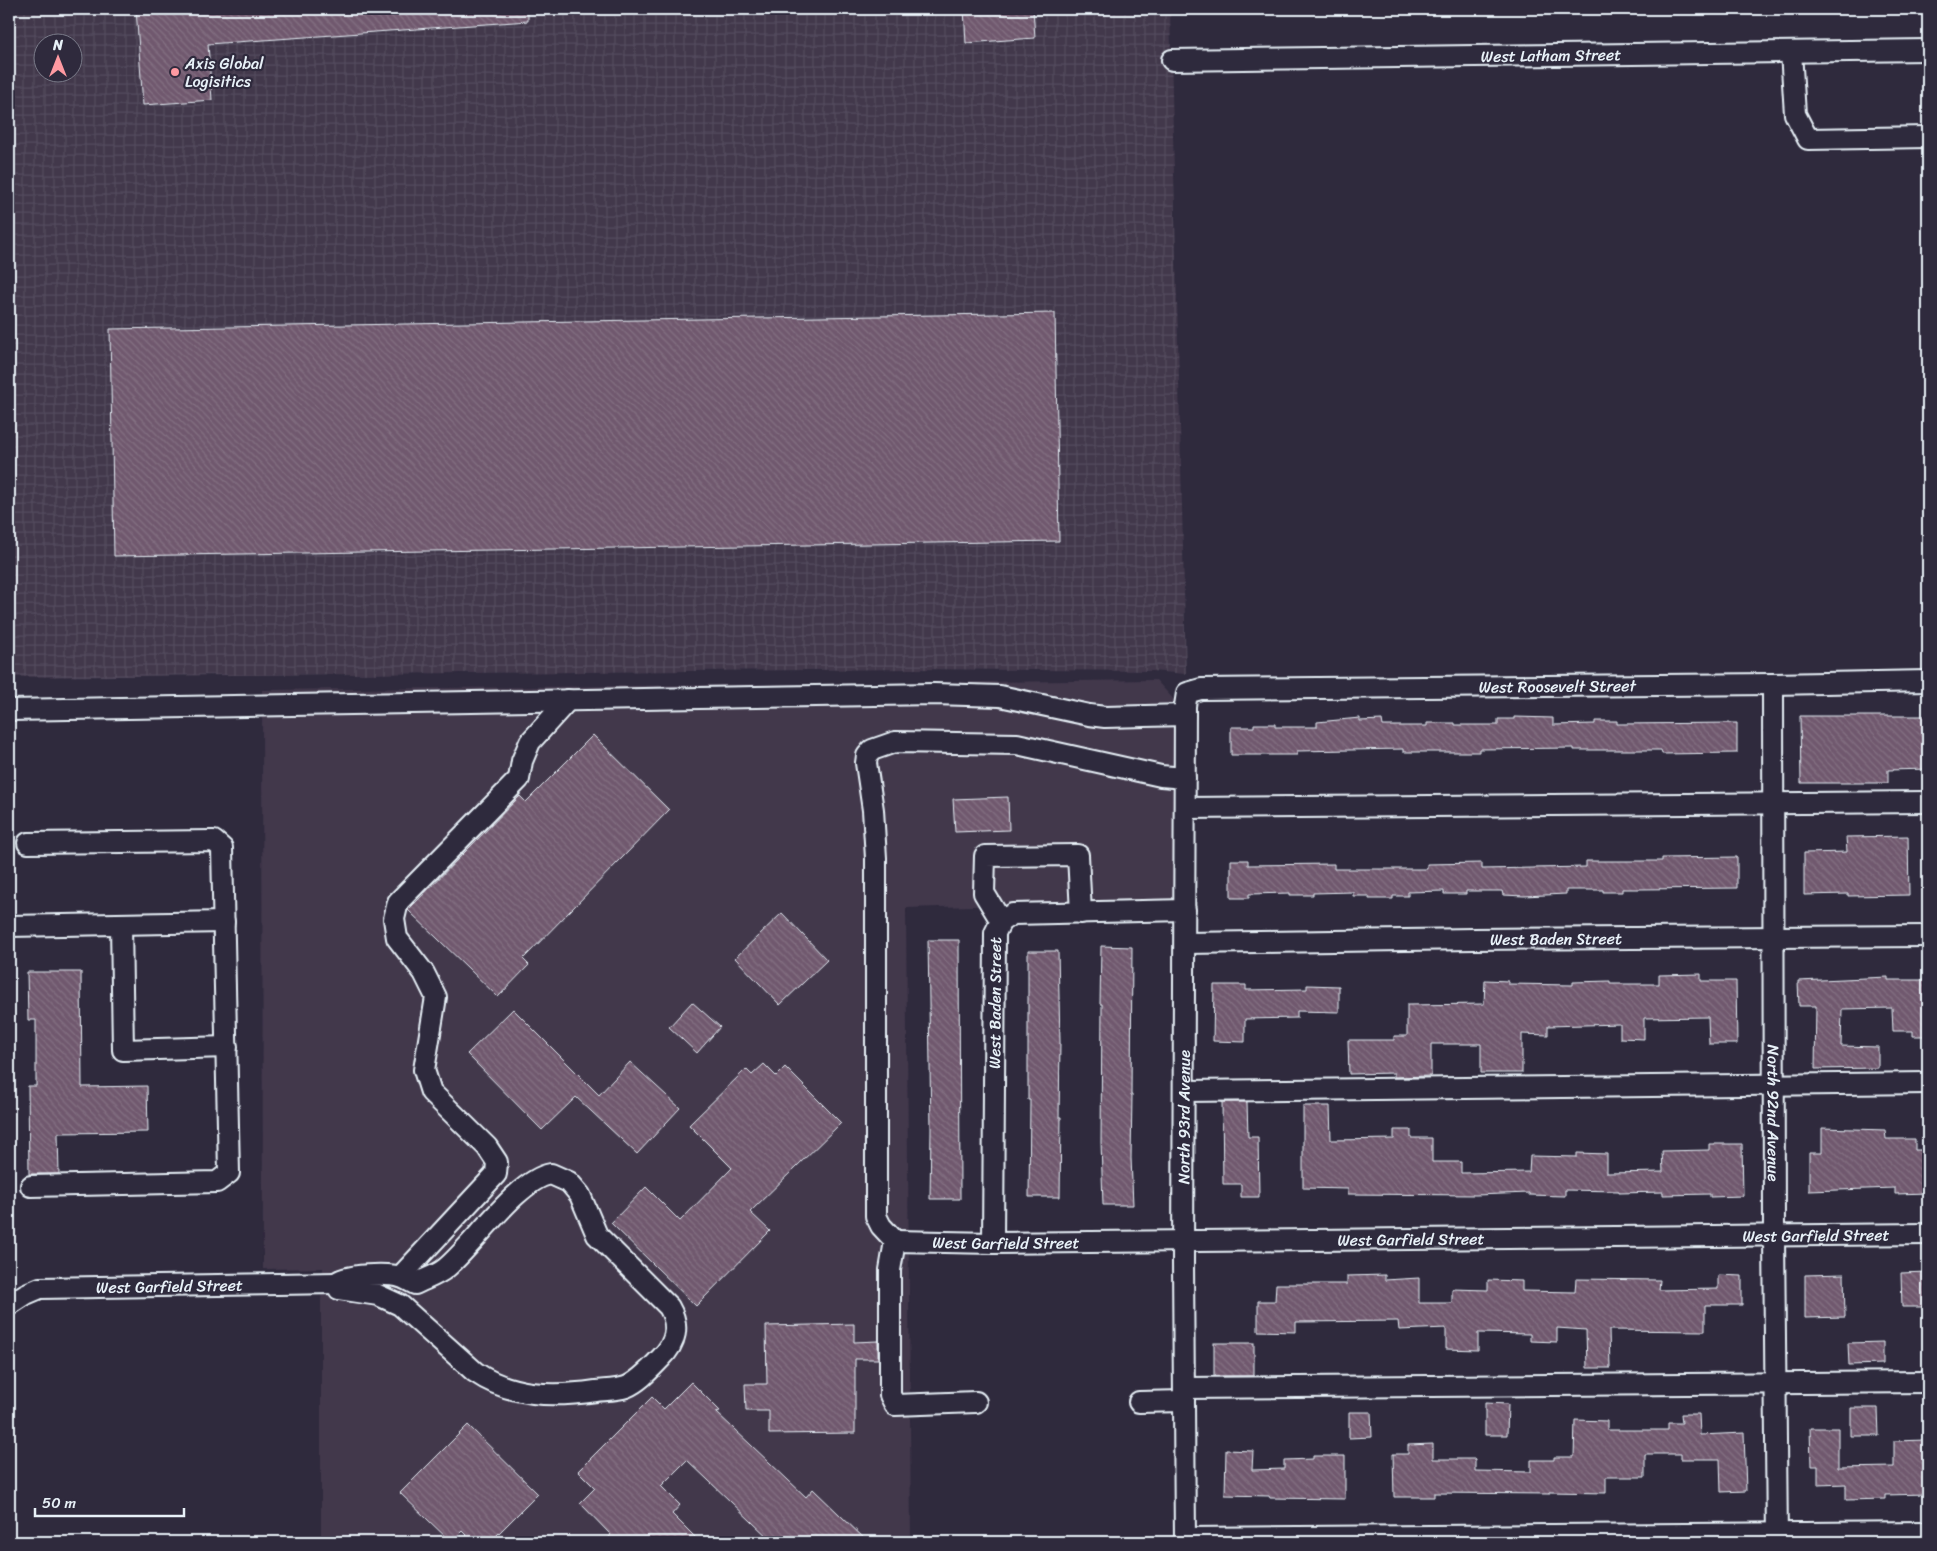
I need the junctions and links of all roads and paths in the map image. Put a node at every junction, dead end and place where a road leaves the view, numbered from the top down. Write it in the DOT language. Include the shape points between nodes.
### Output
graph roads {
  1 [pos="1928,50"];
  2 [pos="1791,52"];
  3 [pos="1172,60"];
  4 [pos="1928,137"];
  5 [pos="1928,681"];
  6 [pos="1773,684"];
  7 [pos="1187,693"];
  8 [pos="568,700"];
  9 [pos="9,710"];
  10 [pos="1185,714"];
  11 [pos="1185,778"];
  12 [pos="1928,802"];
  13 [pos="1773,803"];
  14 [pos="1185,808"];
  15 [pos="28,843"];
  16 [pos="1185,910"];
  17 [pos="1081,913"];
  18 [pos="1001,921"];
  19 [pos="224,922"];
  20 [pos="121,924"];
  21 [pos="9,926"];
  22 [pos="1928,936"];
  23 [pos="1774,937"];
  24 [pos="1185,943"];
  25 [pos="227,1047"];
  26 [pos="1928,1083"];
  27 [pos="1774,1085"];
  28 [pos="1184,1091"];
  29 [pos="31,1186"];
  30 [pos="1928,1234"];
  31 [pos="1774,1236"];
  32 [pos="895,1241"];
  33 [pos="1183,1242"];
  34 [pos="993,1244"];
  35 [pos="400,1277"];
  36 [pos="336,1283"];
  37 [pos="9,1305"];
  38 [pos="1928,1382"];
  39 [pos="1776,1383"];
  40 [pos="1184,1395"];
  41 [pos="976,1402"];
  42 [pos="1139,1402"];
  43 [pos="1928,1532"];
  44 [pos="1777,1538"];
  45 [pos="1185,1540"];
  1 -- 2 [label="street, West Latham Street"];
  2 -- 3 [label="street, West Latham Street"];
  2 -- 4 [label="street" via="1795,114 1808,138"];
  5 -- 6 [label="street, West Roosevelt Street"];
  6 -- 7 [label="street, West Roosevelt Street" via="1201,688"];
  6 -- 13 [label="street, North 92nd Avenue"];
  7 -- 10 [label="street, North 93rd Avenue"];
  8 -- 9 [label="street"];
  8 -- 10 [label="street" via="934,694 1000,696 1105,717"];
  8 -- 35 [label="street" via="530,742 519,779 398,902 394,919 398,938 424,973 436,997 424,1070 431,1092 487,1147 497,1162 496,1174"];
  10 -- 11 [label="street, North 93rd Avenue"];
  11 -- 14 [label="street, North 93rd Avenue"];
  11 -- 32 [label="street" via="1161,776 1017,744 895,742 872,750 867,756 876,858 876,1216"];
  12 -- 13 [label="street"];
  13 -- 14 [label="street"];
  13 -- 23 [label="street, North 92nd Avenue"];
  14 -- 16 [label="street, North 93rd Avenue"];
  15 -- 19 [label="street" via="214,841 222,848"];
  16 -- 17 [label="street, West Baden Street"];
  16 -- 24 [label="street, North 93rd Avenue"];
  17 -- 18 [label="street, West Baden Street" via="1013,914"];
  17 -- 18 [label="street" via="1078,855 985,856 984,893"];
  18 -- 34 [label="street, West Baden Street" via="995,933"];
  19 -- 20 [label="street"];
  19 -- 25 [label="street"];
  20 -- 21 [label="street"];
  20 -- 25 [label="street" via="123,1050"];
  22 -- 23 [label="street, West Baden Street"];
  23 -- 24 [label="street, West Baden Street"];
  23 -- 27 [label="street, North 92nd Avenue"];
  24 -- 28 [label="street, North 93rd Avenue"];
  25 -- 29 [label="street" via="229,1173 217,1182"];
  26 -- 27 [label="street"];
  27 -- 28 [label="street"];
  27 -- 31 [label="street, North 92nd Avenue"];
  28 -- 33 [label="street, North 93rd Avenue"];
  30 -- 31 [label="street, West Garfield Street"];
  31 -- 33 [label="street, West Garfield Street"];
  31 -- 39 [label="street, North 92nd Avenue"];
  32 -- 34 [label="street, West Garfield Street"];
  32 -- 41 [label="street" via="890,1270 890,1395 895,1405"];
  33 -- 34 [label="street, West Garfield Street"];
  33 -- 40 [label="street, North 93rd Avenue"];
  35 -- 36 [label="street" via="374,1275 340,1279"];
  35 -- 36 [label="street" via="416,1284 445,1269 526,1185 551,1174 575,1188 597,1235 669,1307 674,1315 676,1332 665,1354 641,1378 626,1387 544,1395 503,1388 487,1380 400,1305 378,1295 339,1289"];
  36 -- 37 [label="street, West Garfield Street" via="40,1288"];
  38 -- 39 [label="street"];
  39 -- 40 [label="street"];
  39 -- 44 [label="street, North 92nd Avenue"];
  40 -- 42 [label="street"];
  40 -- 45 [label="street, North 93rd Avenue"];
  43 -- 44 [label="street"];
  44 -- 45 [label="street"];
}
